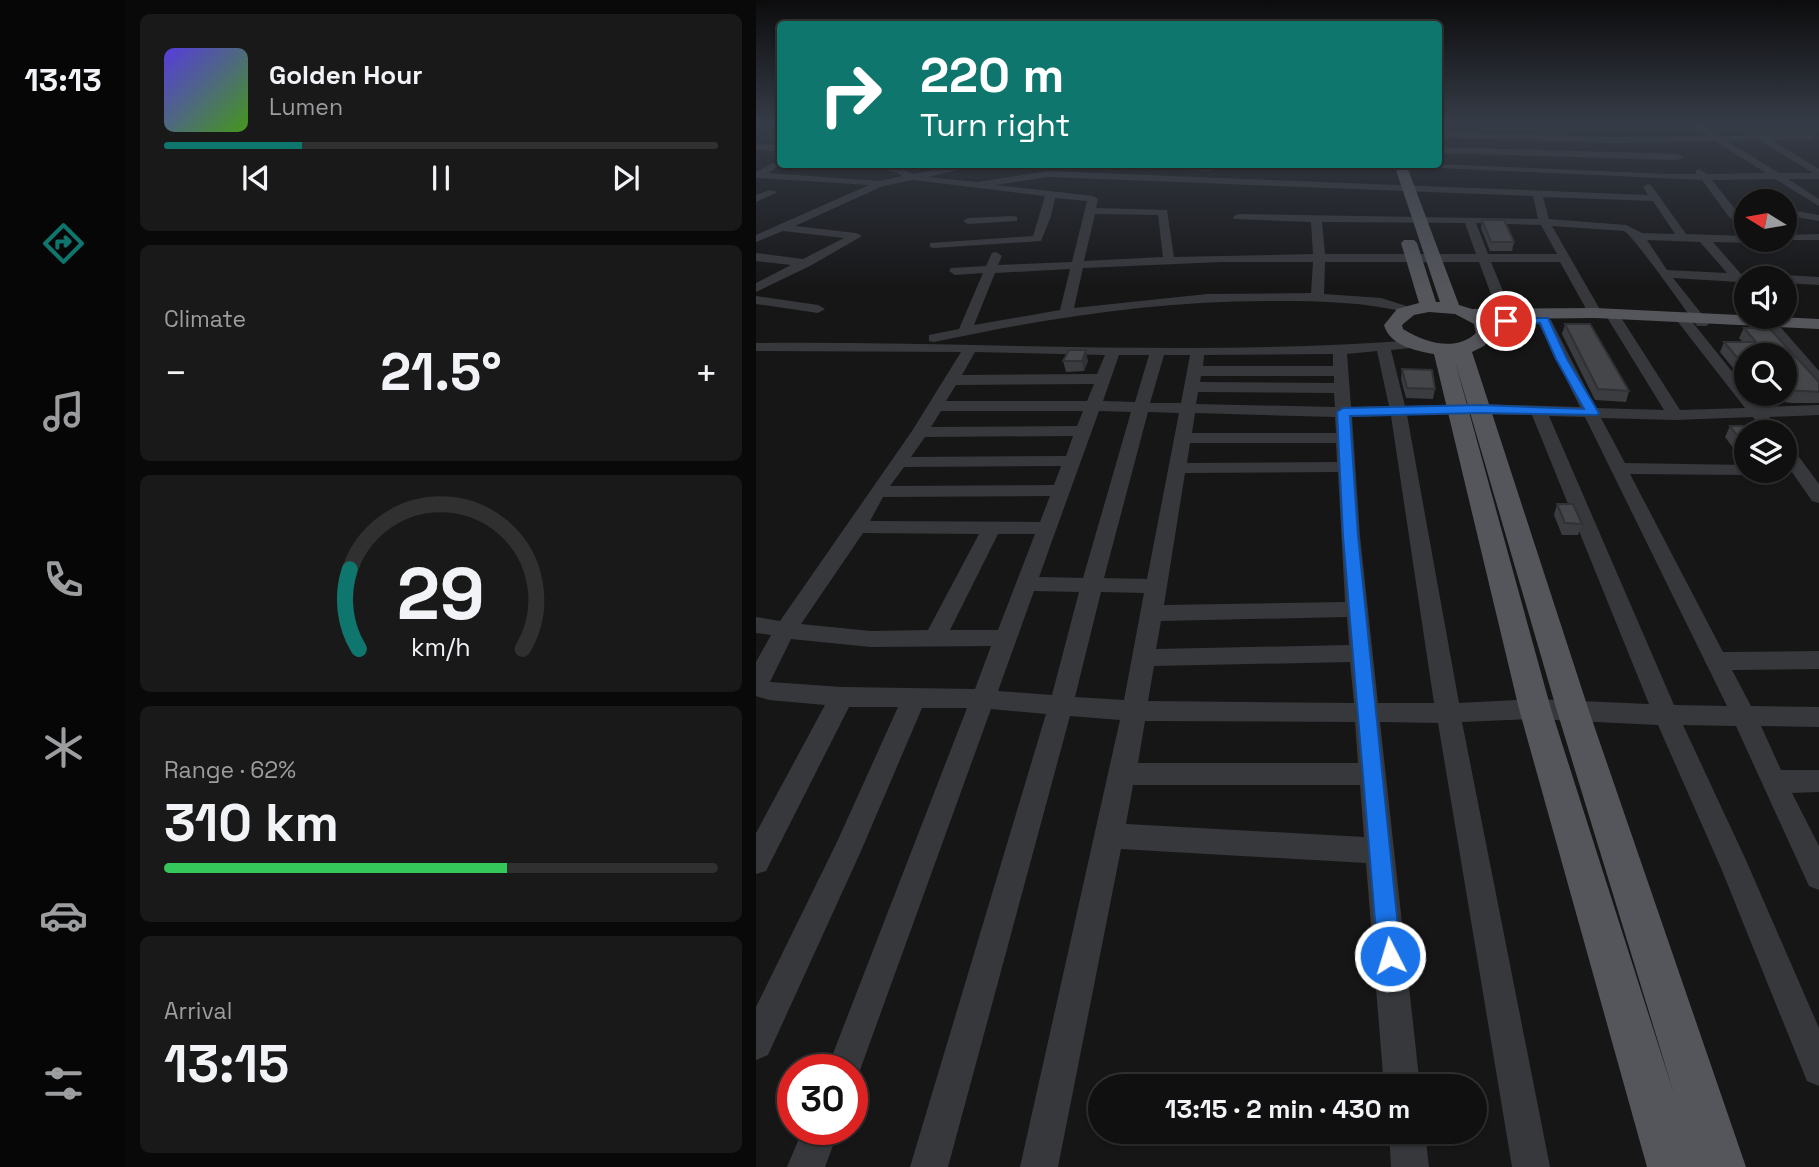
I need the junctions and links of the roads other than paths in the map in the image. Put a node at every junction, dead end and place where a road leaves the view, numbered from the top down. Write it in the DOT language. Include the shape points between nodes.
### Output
graph roads {
  1 [pos="827,179"];
  2 [pos="896,179"];
  3 [pos="933,179"];
  4 [pos="1007,179"];
  5 [pos="1196,179"];
  6 [pos="1398,179"];
  7 [pos="1573,179"];
  8 [pos="1645,179"];
  9 [pos="1708,179"];
  10 [pos="1780,179"];
  11 [pos="880,184"];
  12 [pos="979,186"];
  13 [pos="1400,187"];
  14 [pos="773,192"];
  15 [pos="1537,192"];
  16 [pos="1050,195"];
  17 [pos="1653,198"];
  18 [pos="756,199"];
  19 [pos="1582,199"];
  20 [pos="1819,202"];
  21 [pos="1480,205"];
  22 [pos="1729,209"];
  23 [pos="1734,209"];
  24 [pos="1090,211"];
  25 [pos="1797,213"];
  26 [pos="1734,215"];
  27 [pos="1815,215"];
  28 [pos="1238,217"];
  29 [pos="1013,219"];
  30 [pos="1411,219"];
  31 [pos="1316,220"];
  32 [pos="1469,220"];
  33 [pos="1545,223"];
  34 [pos="756,225"];
  35 [pos="782,228"];
  36 [pos="1638,236"];
  37 [pos="1682,236"];
  38 [pos="1819,237"];
  39 [pos="1703,238"];
  40 [pos="1797,238"];
  41 [pos="756,239"];
  42 [pos="1734,239"];
  43 [pos="1002,242"];
  44 [pos="961,244"];
  45 [pos="934,245"];
  46 [pos="756,257"];
  47 [pos="1484,257"];
  48 [pos="1319,258"];
  49 [pos="1413,258"];
  50 [pos="1433,258"];
  51 [pos="1565,258"];
  52 [pos="1169,259"];
  53 [pos="806,263"];
  54 [pos="1077,263"];
  55 [pos="992,267"];
  56 [pos="955,271"];
  57 [pos="1734,273"];
  58 [pos="1664,274"];
  59 [pos="1734,278"];
  60 [pos="1797,280"];
  61 [pos="1819,281"];
  62 [pos="756,288"];
  63 [pos="1317,297"];
  64 [pos="756,300"];
  65 [pos="1429,307"];
  66 [pos="1451,308"];
  67 [pos="818,309"];
  68 [pos="1409,309"];
  69 [pos="1066,313"];
  70 [pos="1505,313"];
  71 [pos="1595,313"];
  72 [pos="1477,318"];
  73 [pos="1615,319"];
  74 [pos="1544,320"];
  75 [pos="1695,320"];
  76 [pos="1734,323"];
  77 [pos="1819,324"];
  78 [pos="1797,328"];
  79 [pos="1775,329"];
  80 [pos="1819,329"];
  81 [pos="967,339"];
  82 [pos="756,347"];
  83 [pos="1440,347"];
  84 [pos="1383,348"];
  85 [pos="1114,350"];
  86 [pos="1158,351"];
  87 [pos="1104,379"];
  88 [pos="1193,379"];
  89 [pos="952,380"];
  90 [pos="1342,380"];
  91 [pos="1819,380"];
  92 [pos="934,406"];
  93 [pos="1096,406"];
  94 [pos="1142,407"];
  95 [pos="1468,410"];
  96 [pos="1819,410"];
  97 [pos="1398,411"];
  98 [pos="1758,411"];
  99 [pos="1539,412"];
  100 [pos="1593,413"];
  101 [pos="1675,415"];
  102 [pos="1764,420"];
  103 [pos="1084,431"];
  104 [pos="920,432"];
  105 [pos="1183,438"];
  106 [pos="1345,438"];
  107 [pos="1072,461"];
  108 [pos="898,462"];
  109 [pos="1346,467"];
  110 [pos="1178,468"];
  111 [pos="1618,468"];
  112 [pos="1734,470"];
  113 [pos="1797,475"];
  114 [pos="1062,490"];
  115 [pos="877,492"];
  116 [pos="1819,497"];
  117 [pos="857,527"];
  118 [pos="992,527"];
  119 [pos="1047,528"];
  120 [pos="1028,584"];
  121 [pos="1092,585"];
  122 [pos="1155,586"];
  123 [pos="1357,608"];
  124 [pos="1150,613"];
  125 [pos="770,627"];
  126 [pos="935,638"];
  127 [pos="1006,638"];
  128 [pos="1361,653"];
  129 [pos="1143,658"];
  130 [pos="1819,660"];
  131 [pos="1716,662"];
  132 [pos="842,697"];
  133 [pos="914,699"];
  134 [pos="983,699"];
  135 [pos="1061,705"];
  136 [pos="1535,709"];
  137 [pos="1134,711"];
  138 [pos="1573,711"];
  139 [pos="1367,712"];
  140 [pos="1448,713"];
  141 [pos="1666,715"];
  142 [pos="1744,716"];
  143 [pos="1819,717"];
  144 [pos="1123,774"];
  145 [pos="1373,774"];
  146 [pos="1819,781"];
  147 [pos="1773,782"];
  148 [pos="1109,836"];
  149 [pos="1812,849"];
  150 [pos="1380,851"];
  151 [pos="756,861"];
  152 [pos="1819,876"];
  153 [pos="756,1044"];
  154 [pos="850,1054"];
  155 [pos="1819,1069"];
  156 [pos="1401,1074"];
  157 [pos="1408,1144"];
  158 [pos="815,1145"];
  159 [pos="806,1167"];
  160 [pos="929,1167"];
  161 [pos="1038,1167"];
  162 [pos="1410,1167"];
  163 [pos="1531,1167"];
  164 [pos="1672,1167"];
  165 [pos="1721,1167"];
  1 -- 11 [label="street"];
  2 -- 11 [label="street"];
  3 -- 12 [label="street"];
  4 -- 12 [label="street"];
  5 -- 13 [label="street"];
  6 -- 13 [label="main road"];
  7 -- 19 [label="street"];
  8 -- 17 [label="street"];
  9 -- 22 [label="street"];
  10 -- 20 [label="street"];
  11 -- 35 [label="street"];
  12 -- 16 [label="street"];
  13 -- 21 [label="street"];
  13 -- 30 [label="main road"];
  14 -- 18 [label="street"];
  15 -- 19 [label="street"];
  15 -- 21 [label="street"];
  15 -- 33 [label="street"];
  16 -- 24 [label="street" via="1090,197"];
  16 -- 43 [label="street" via="1037,239"];
  17 -- 19 [label="street"];
  17 -- 37 [label="street"];
  21 -- 32 [label="street"];
  21 -- 33 [label="street"];
  22 -- 23 [label="street"];
  22 -- 26 [label="street"];
  24 -- 52 [label="street" via="1163,212"];
  24 -- 54 [label="street"];
  25 -- 27 [label="street"];
  28 -- 31 [label="street"];
  29 -- 44 [label="street" via="969,218"];
  30 -- 31 [label="street"];
  30 -- 32 [label="street"];
  30 -- 49 [label="main road"];
  30 -- 50 [label="main road"];
  31 -- 48 [label="street"];
  32 -- 47 [label="street"];
  33 -- 36 [label="street" via="1626,228"];
  33 -- 51 [label="street"];
  34 -- 35 [label="street"];
  35 -- 41 [label="street"];
  35 -- 53 [label="street" via="856,236"];
  36 -- 37 [label="street"];
  36 -- 58 [label="street"];
  37 -- 39 [label="street"];
  38 -- 40 [label="street"];
  39 -- 42 [label="street"];
  39 -- 57 [label="street"];
  43 -- 44 [label="street"];
  43 -- 55 [label="street"];
  44 -- 45 [label="street"];
  46 -- 53 [label="street"];
  47 -- 50 [label="street"];
  47 -- 51 [label="street"];
  47 -- 70 [label="street"];
  48 -- 49 [label="street"];
  48 -- 52 [label="street"];
  48 -- 63 [label="street"];
  49 -- 50 [label="street"];
  49 -- 65 [label="main road"];
  50 -- 66 [label="main road"];
  51 -- 71 [label="street"];
  52 -- 54 [label="street"];
  53 -- 62 [label="street"];
  54 -- 55 [label="street"];
  54 -- 69 [label="street"];
  55 -- 56 [label="street"];
  55 -- 81 [label="street"];
  58 -- 59 [label="street"];
  58 -- 75 [label="street"];
  60 -- 61 [label="street"];
  63 -- 68 [label="street" via="1378,299"];
  63 -- 69 [label="street" via="1189,298"];
  64 -- 67 [label="street"];
  65 -- 66 [label="main road"];
  65 -- 68 [label="main road"];
  66 -- 72 [label="main road"];
  68 -- 83 [label="main road" via="1396,318 1395,332 1404,339"];
  69 -- 81 [label="street"];
  70 -- 71 [label="main road"];
  70 -- 72 [label="main road"];
  71 -- 75 [label="main road"];
  72 -- 74 [label="main road"];
  72 -- 83 [label="main road" via="1486,334 1482,340"];
  73 -- 74 [label="main road"];
  73 -- 75 [label="main road"];
  73 -- 101 [label="street"];
  74 -- 100 [label="street"];
  75 -- 76 [label="main road"];
  75 -- 77 [label="main road"];
  75 -- 98 [label="street"];
  78 -- 80 [label="main road"];
  79 -- 91 [label="street"];
  81 -- 82 [label="street" via="901,346"];
  81 -- 85 [label="street"];
  81 -- 89 [label="street"];
  83 -- 84 [label="street"];
  83 -- 95 [label="main road"];
  84 -- 90 [label="street"];
  84 -- 97 [label="street"];
  85 -- 86 [label="street"];
  85 -- 87 [label="street"];
  86 -- 88 [label="street"];
  86 -- 94 [label="street"];
  87 -- 89 [label="street"];
  87 -- 93 [label="street"];
  88 -- 90 [label="street"];
  88 -- 90 [label="street"];
  88 -- 90 [label="street"];
  88 -- 94 [label="street"];
  88 -- 105 [label="street"];
  89 -- 92 [label="street"];
  90 -- 97 [label="street"];
  90 -- 106 [label="street"];
  92 -- 93 [label="street"];
  92 -- 104 [label="street"];
  93 -- 94 [label="street"];
  93 -- 103 [label="street"];
  94 -- 121 [label="street"];
  95 -- 97 [label="street"];
  95 -- 99 [label="street"];
  95 -- 136 [label="main road"];
  95 -- 138 [label="main road"];
  96 -- 98 [label="street"];
  97 -- 140 [label="street"];
  98 -- 101 [label="street"];
  98 -- 102 [label="street"];
  99 -- 100 [label="street"];
  99 -- 141 [label="street"];
  100 -- 101 [label="street"];
  100 -- 111 [label="street"];
  103 -- 104 [label="street"];
  103 -- 107 [label="street"];
  104 -- 108 [label="street"];
  105 -- 106 [label="street"];
  105 -- 110 [label="street"];
  106 -- 109 [label="street"];
  107 -- 108 [label="street"];
  107 -- 114 [label="street"];
  108 -- 115 [label="street"];
  109 -- 110 [label="street"];
  109 -- 123 [label="street"];
  110 -- 122 [label="street"];
  111 -- 112 [label="street"];
  111 -- 131 [label="street"];
  113 -- 116 [label="street"];
  114 -- 115 [label="street"];
  114 -- 119 [label="street"];
  115 -- 117 [label="street"];
  117 -- 118 [label="street"];
  117 -- 125 [label="street"];
  118 -- 119 [label="street"];
  118 -- 126 [label="street"];
  119 -- 120 [label="street"];
  120 -- 121 [label="street"];
  120 -- 127 [label="street"];
  121 -- 122 [label="street"];
  121 -- 135 [label="street"];
  122 -- 124 [label="street"];
  123 -- 124 [label="street"];
  123 -- 128 [label="street"];
  124 -- 129 [label="street"];
  125 -- 126 [label="street" via="871,639"];
  125 -- 132 [label="street" via="759,688"];
  126 -- 127 [label="street"];
  127 -- 134 [label="street"];
  128 -- 129 [label="street"];
  128 -- 139 [label="street"];
  129 -- 137 [label="street"];
  130 -- 131 [label="street"];
  131 -- 142 [label="street"];
  132 -- 133 [label="street"];
  132 -- 151 [label="street"];
  133 -- 134 [label="street"];
  133 -- 153 [label="street"];
  134 -- 135 [label="street"];
  134 -- 154 [label="street"];
  135 -- 137 [label="street"];
  135 -- 160 [label="street"];
  136 -- 138 [label="street"];
  136 -- 140 [label="street"];
  136 -- 164 [label="main road"];
  137 -- 139 [label="street"];
  137 -- 144 [label="street"];
  138 -- 141 [label="street"];
  138 -- 165 [label="main road"];
  139 -- 140 [label="street"];
  139 -- 145 [label="street"];
  140 -- 163 [label="street"];
  141 -- 142 [label="street"];
  141 -- 155 [label="street"];
  142 -- 143 [label="street"];
  142 -- 147 [label="street"];
  144 -- 145 [label="street"];
  144 -- 148 [label="street"];
  145 -- 150 [label="street"];
  146 -- 147 [label="street"];
  147 -- 149 [label="street"];
  148 -- 150 [label="street"];
  148 -- 161 [label="street"];
  149 -- 152 [label="street"];
  150 -- 156 [label="street"];
  157 -- 162 [label="street"];
  158 -- 159 [label="street"];
}
